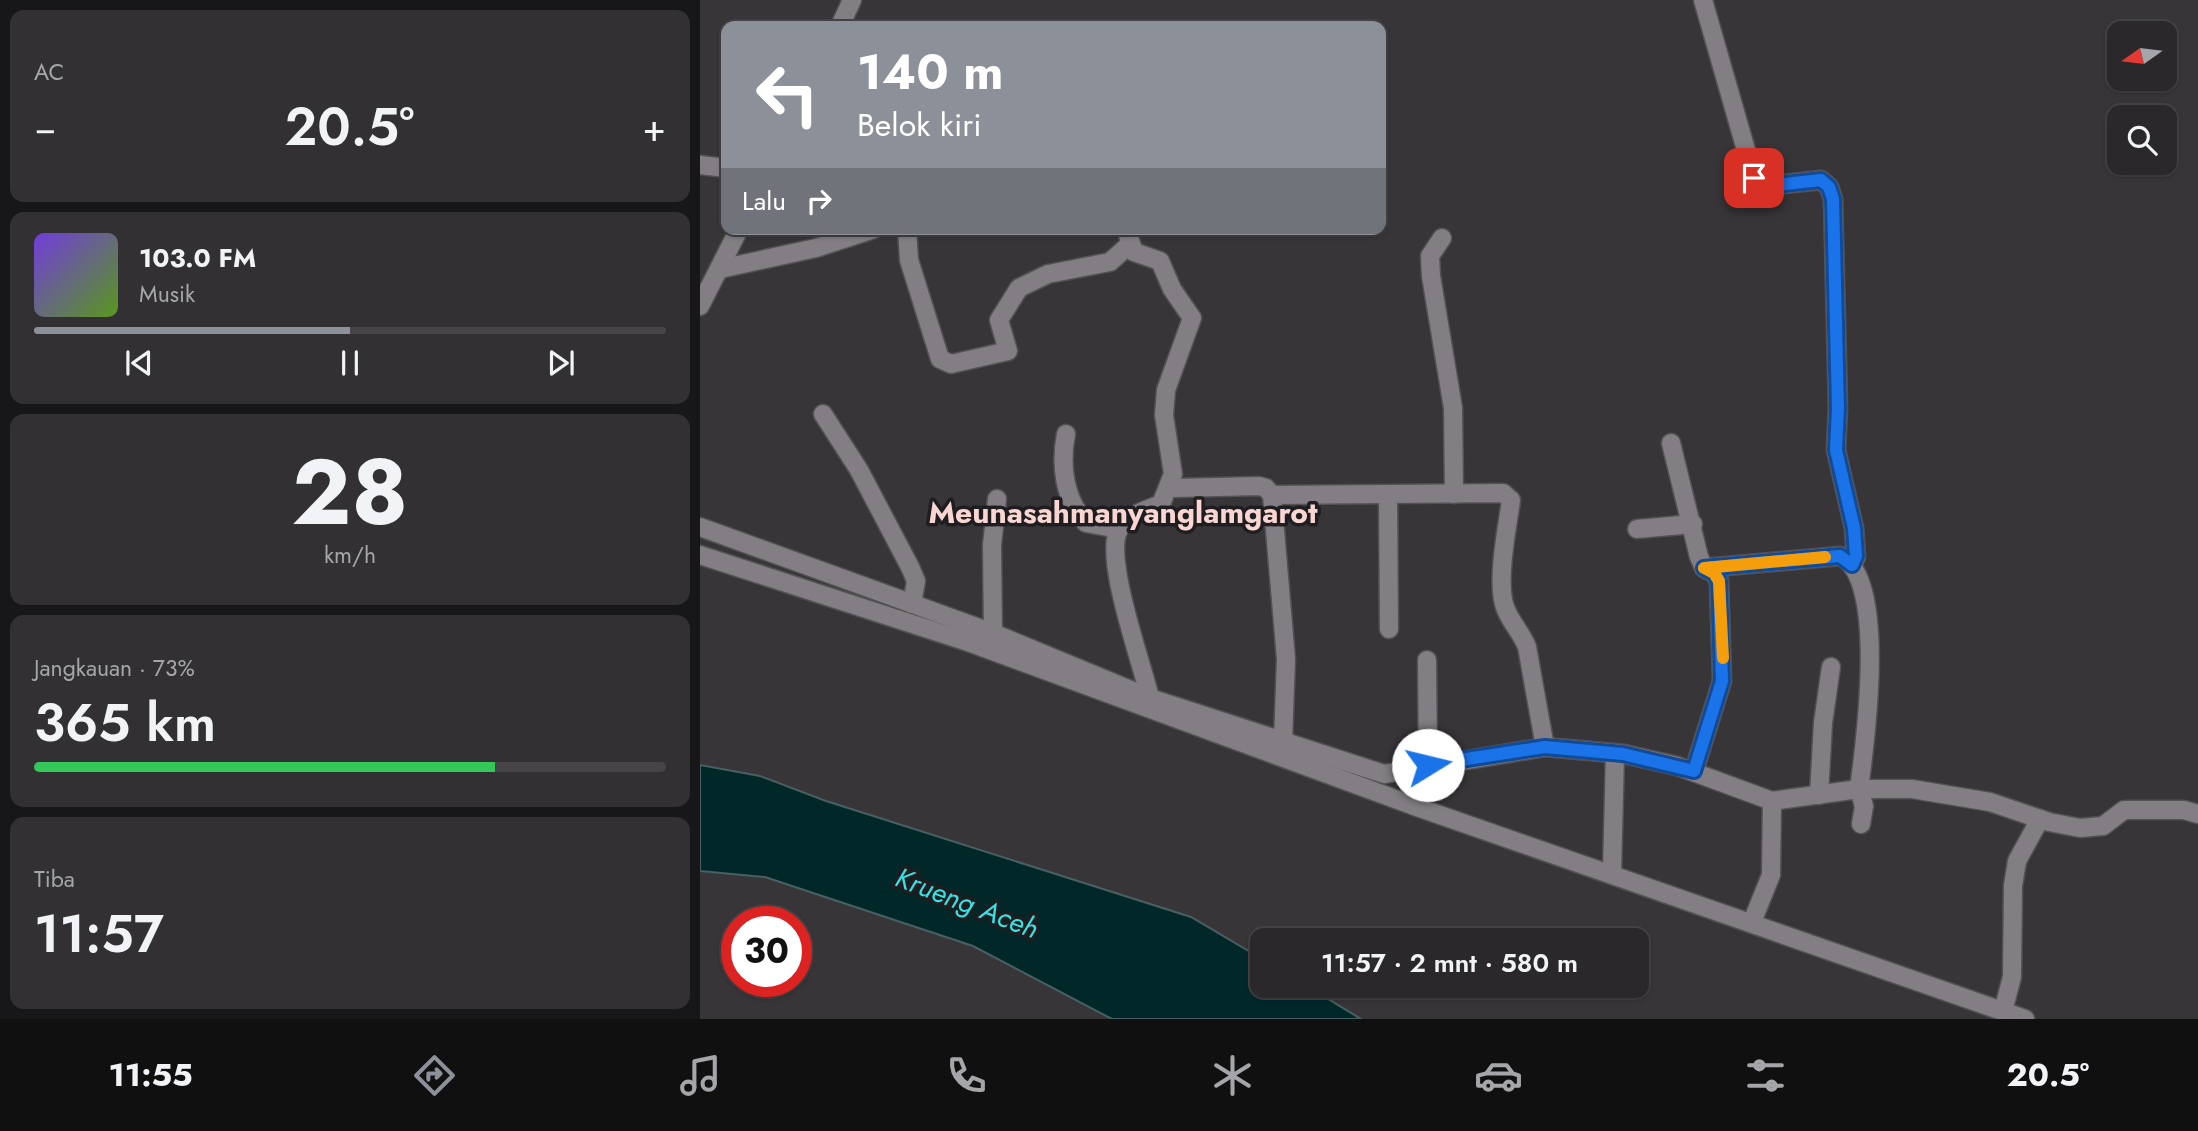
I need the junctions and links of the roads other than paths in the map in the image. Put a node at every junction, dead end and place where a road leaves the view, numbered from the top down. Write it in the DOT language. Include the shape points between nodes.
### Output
graph roads {
  1 [pos="852,0"];
  2 [pos="1703,0"];
  3 [pos="842,21"];
  4 [pos="700,165"];
  5 [pos="721,167"];
  6 [pos="736,235"];
  7 [pos="856,235"];
  8 [pos="907,235"];
  9 [pos="1127,237"];
  10 [pos="1442,238"];
  11 [pos="720,269"];
  12 [pos="700,306"];
  13 [pos="823,414"];
  14 [pos="1066,434"];
  15 [pos="1671,443"];
  16 [pos="1175,488"];
  17 [pos="1454,494"];
  18 [pos="1272,495"];
  19 [pos="1388,495"];
  20 [pos="997,499"];
  21 [pos="1693,524"];
  22 [pos="700,527"];
  23 [pos="1119,528"];
  24 [pos="1637,529"];
  25 [pos="700,555"];
  26 [pos="1852,565"];
  27 [pos="1704,568"];
  28 [pos="912,604"];
  29 [pos="1389,629"];
  30 [pos="993,633"];
  31 [pos="1427,660"];
  32 [pos="1831,667"];
  33 [pos="1150,698"];
  34 [pos="1283,741"];
  35 [pos="1545,747"];
  36 [pos="1615,753"];
  37 [pos="1428,765"];
  38 [pos="1694,771"];
  39 [pos="1859,789"];
  40 [pos="1819,795"];
  41 [pos="1772,801"];
  42 [pos="2198,814"];
  43 [pos="2040,819"];
  44 [pos="1861,824"];
  45 [pos="1612,873"];
  46 [pos="1752,922"];
  47 [pos="2003,1011"];
  48 [pos="2025,1019"];
  1 -- 3 [label="street"];
  2 -- 26 [label="street" via="1754,178 1767,186 1821,180 1833,199 1836,450 1854,528 1856,556"];
  4 -- 5 [label="street"];
  6 -- 11 [label="street"];
  7 -- 11 [label="street"];
  8 -- 9 [label="street" via="909,260 944,364 1008,351 999,320 1019,288 1048,274 1110,262"];
  9 -- 23 [label="street" via="1134,252 1160,261 1192,318 1166,390 1164,415 1173,474 1161,504 1134,515"];
  10 -- 17 [label="street" via="1430,256 1452,400"];
  11 -- 12 [label="street"];
  13 -- 28 [label="street" via="859,470 910,567 916,581"];
  14 -- 23 [label="street" via="1063,455 1068,495 1075,508 1086,523"];
  15 -- 21 [label="street" via="1680,491"];
  16 -- 18 [label="street" via="1258,486"];
  17 -- 19 [label="street"];
  17 -- 35 [label="street" via="1503,493 1511,498 1501,589 1504,606 1527,647"];
  18 -- 19 [label="street"];
  18 -- 34 [label="street" via="1286,659"];
  19 -- 29 [label="street"];
  20 -- 30 [label="street" via="992,545"];
  21 -- 24 [label="street"];
  21 -- 27 [label="street"];
  22 -- 28 [label="street"];
  23 -- 33 [label="street" via="1116,570"];
  25 -- 45 [label="street" via="968,642 1417,807"];
  26 -- 27 [label="street" via="1840,556"];
  26 -- 39 [label="street" via="1864,594 1870,670"];
  27 -- 38 [label="street" via="1719,581 1722,681"];
  28 -- 30 [label="street"];
  30 -- 33 [label="street"];
  31 -- 37 [label="street"];
  32 -- 40 [label="street"];
  33 -- 34 [label="street"];
  34 -- 37 [label="street" via="1384,774"];
  35 -- 36 [label="street"];
  35 -- 37 [label="street"];
  36 -- 38 [label="street"];
  36 -- 45 [label="street"];
  38 -- 41 [label="street"];
  39 -- 40 [label="street"];
  39 -- 43 [label="street" via="1912,789 1990,802"];
  39 -- 44 [label="street" via="1864,806"];
  40 -- 41 [label="street"];
  41 -- 46 [label="street" via="1771,875"];
  42 -- 43 [label="street" via="2124,810 2103,826 2080,828"];
  43 -- 47 [label="street" via="2017,861 2012,977"];
  45 -- 46 [label="street"];
  46 -- 47 [label="street"];
  47 -- 48 [label="street"];
}
